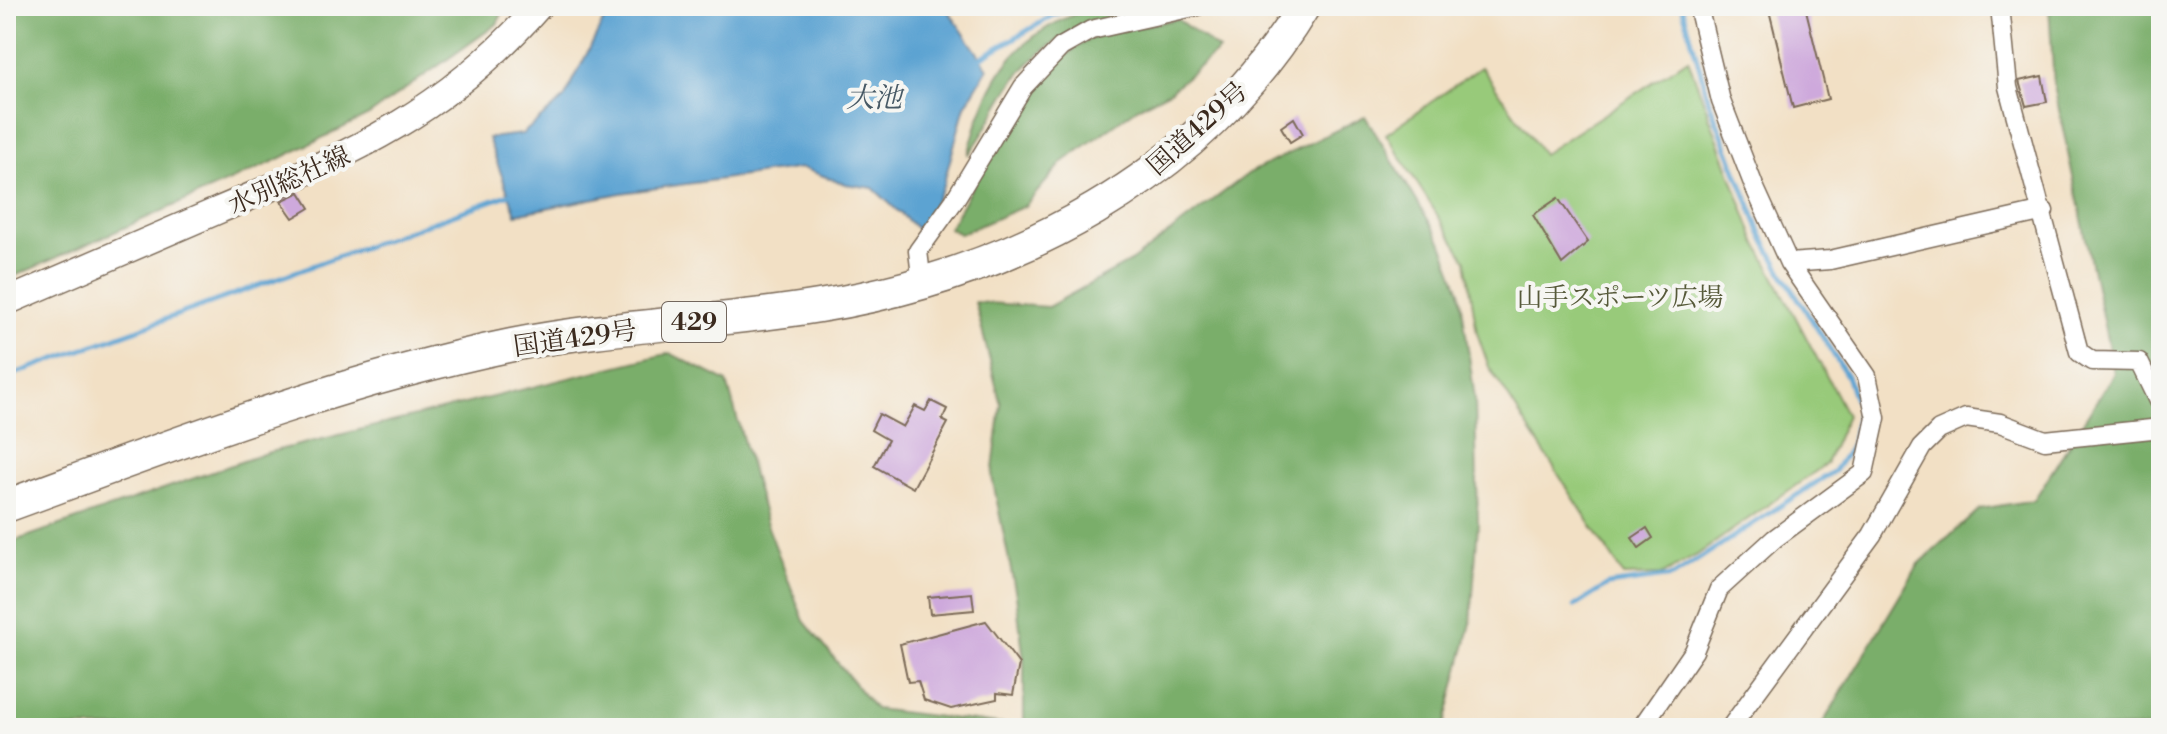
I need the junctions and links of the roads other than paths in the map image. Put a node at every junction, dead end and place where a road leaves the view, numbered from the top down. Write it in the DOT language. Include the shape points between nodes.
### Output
graph roads {
  1 [pos="539,6"];
  2 [pos="1198,6"];
  3 [pos="1698,6"];
  4 [pos="2000,6"];
  5 [pos="1292,8"];
  6 [pos="2044,211"];
  7 [pos="1789,263"];
  8 [pos="920,276"];
  9 [pos="6,302"];
  10 [pos="2161,407"];
  11 [pos="2161,428"];
  12 [pos="6,486"];
  13 [pos="6,506"];
  14 [pos="1641,728"];
  15 [pos="1730,728"];
  1 -- 9 [label="main road, 水別総社線" via="455,87 354,152"];
  2 -- 8 [label="street" via="1091,30 1061,47 1023,87 918,251"];
  3 -- 7 [label="street" via="1721,101"];
  4 -- 6 [label="street" via="2008,87"];
  5 -- 8 [label="highway, 国道429号 / 429" via="1283,40 1238,93 1182,147 1122,192 1031,245"];
  6 -- 7 [label="street" via="1830,260"];
  6 -- 10 [label="street" via="2079,352 2092,361 2139,362"];
  7 -- 14 [label="street" via="1867,376 1876,418 1864,473 1774,539 1719,589 1694,651"];
  8 -- 12 [label="highway, 国道429号 / 429" via="443,341 247,399"];
  8 -- 13 [label="highway, 国道429号 / 429" via="791,310 516,344 362,380"];
  11 -- 15 [label="street" via="2045,440 2000,423 1966,418 1939,430 1922,447 1872,535"];
}
